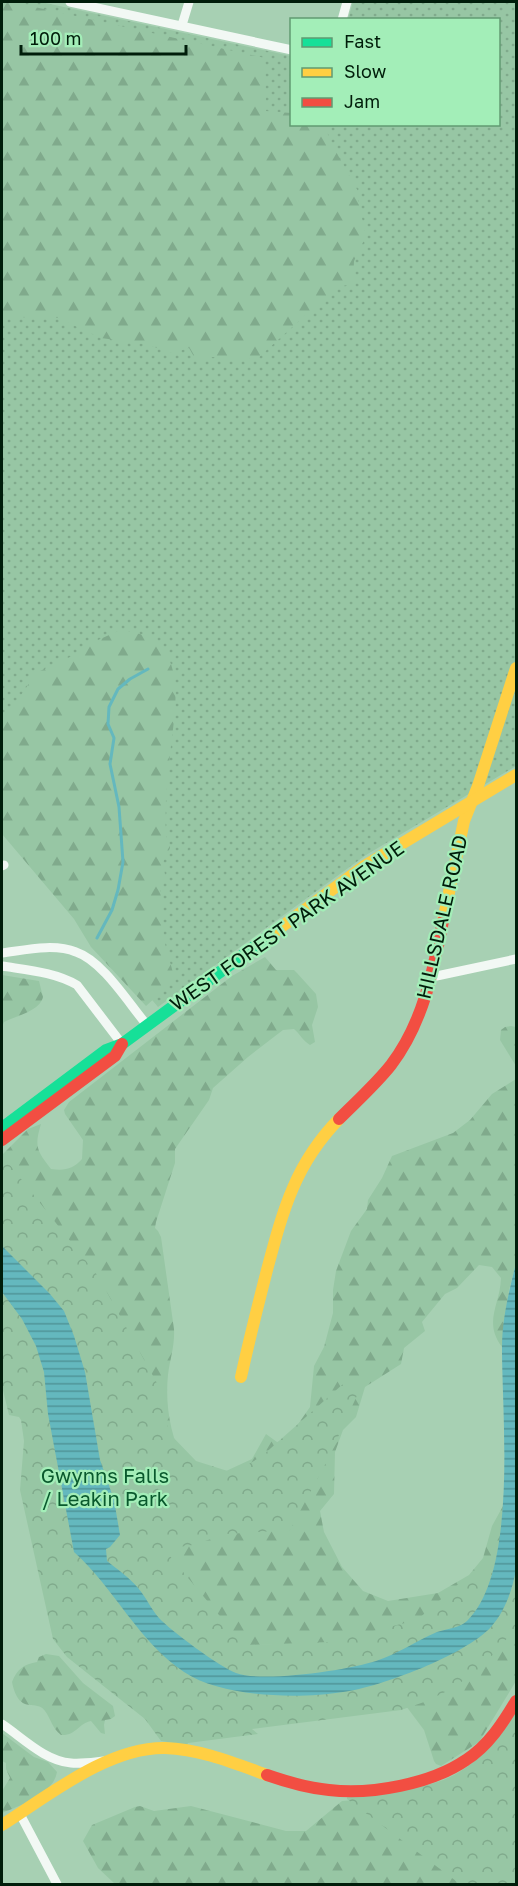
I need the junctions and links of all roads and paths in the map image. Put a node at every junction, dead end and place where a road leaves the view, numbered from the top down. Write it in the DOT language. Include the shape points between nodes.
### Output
graph roads {
  1 [pos="70,2"];
  2 [pos="120,2"];
  3 [pos="189,2"];
  4 [pos="347,2"];
  5 [pos="124,13"];
  6 [pos="343,18"];
  7 [pos="182,25"];
  8 [pos="290,50"];
  9 [pos="516,668"];
  10 [pos="516,775"];
  11 [pos="470,803"];
  12 [pos="2,952"];
  13 [pos="516,959"];
  14 [pos="2,966"];
  15 [pos="432,977"];
  16 [pos="147,1025"];
  17 [pos="122,1044"];
  18 [pos="2,1128"];
  19 [pos="2,1140"];
  20 [pos="241,1377"];
  21 [pos="516,1701"];
  22 [pos="2,1724"];
  23 [pos="107,1761"];
  24 [pos="20,1814"];
  25 [pos="2,1825"];
  26 [pos="57,1884"];
  1 -- 5 [label="street"];
  2 -- 5 [label="street"];
  3 -- 7 [label="street"];
  4 -- 6 [label="street"];
  5 -- 7 [label="street"];
  7 -- 8 [label="street"];
  9 -- 11 [label="street, HILLSDALE ROAD"];
  10 -- 11 [label="street, WEST FOREST PARK AVENUE"];
  11 -- 15 [label="street, HILLSDALE ROAD"];
  11 -- 16 [label="street, WEST FOREST PARK AVENUE" via="354,873"];
  12 -- 16 [label="street" via="58,949 81,954 107,977"];
  13 -- 15 [label="street"];
  14 -- 17 [label="street" via="59,976 77,985"];
  15 -- 20 [label="street, HILLSDALE ROAD" via="393,1061 320,1139 294,1182 279,1220"];
  16 -- 17 [label="street, WEST FOREST PARK AVENUE"];
  17 -- 18 [label="street, WEST FOREST PARK AVENUE" via="106,1050"];
  17 -- 19 [label="street, WEST FOREST PARK AVENUE" via="115,1056"];
  21 -- 23 [label="street" via="488,1741 468,1760 435,1775 385,1787 326,1790 170,1749 150,1749"];
  22 -- 23 [label="street" via="55,1760 73,1764"];
  23 -- 24 [label="street"];
  24 -- 25 [label="street"];
  24 -- 26 [label="street"];
}
